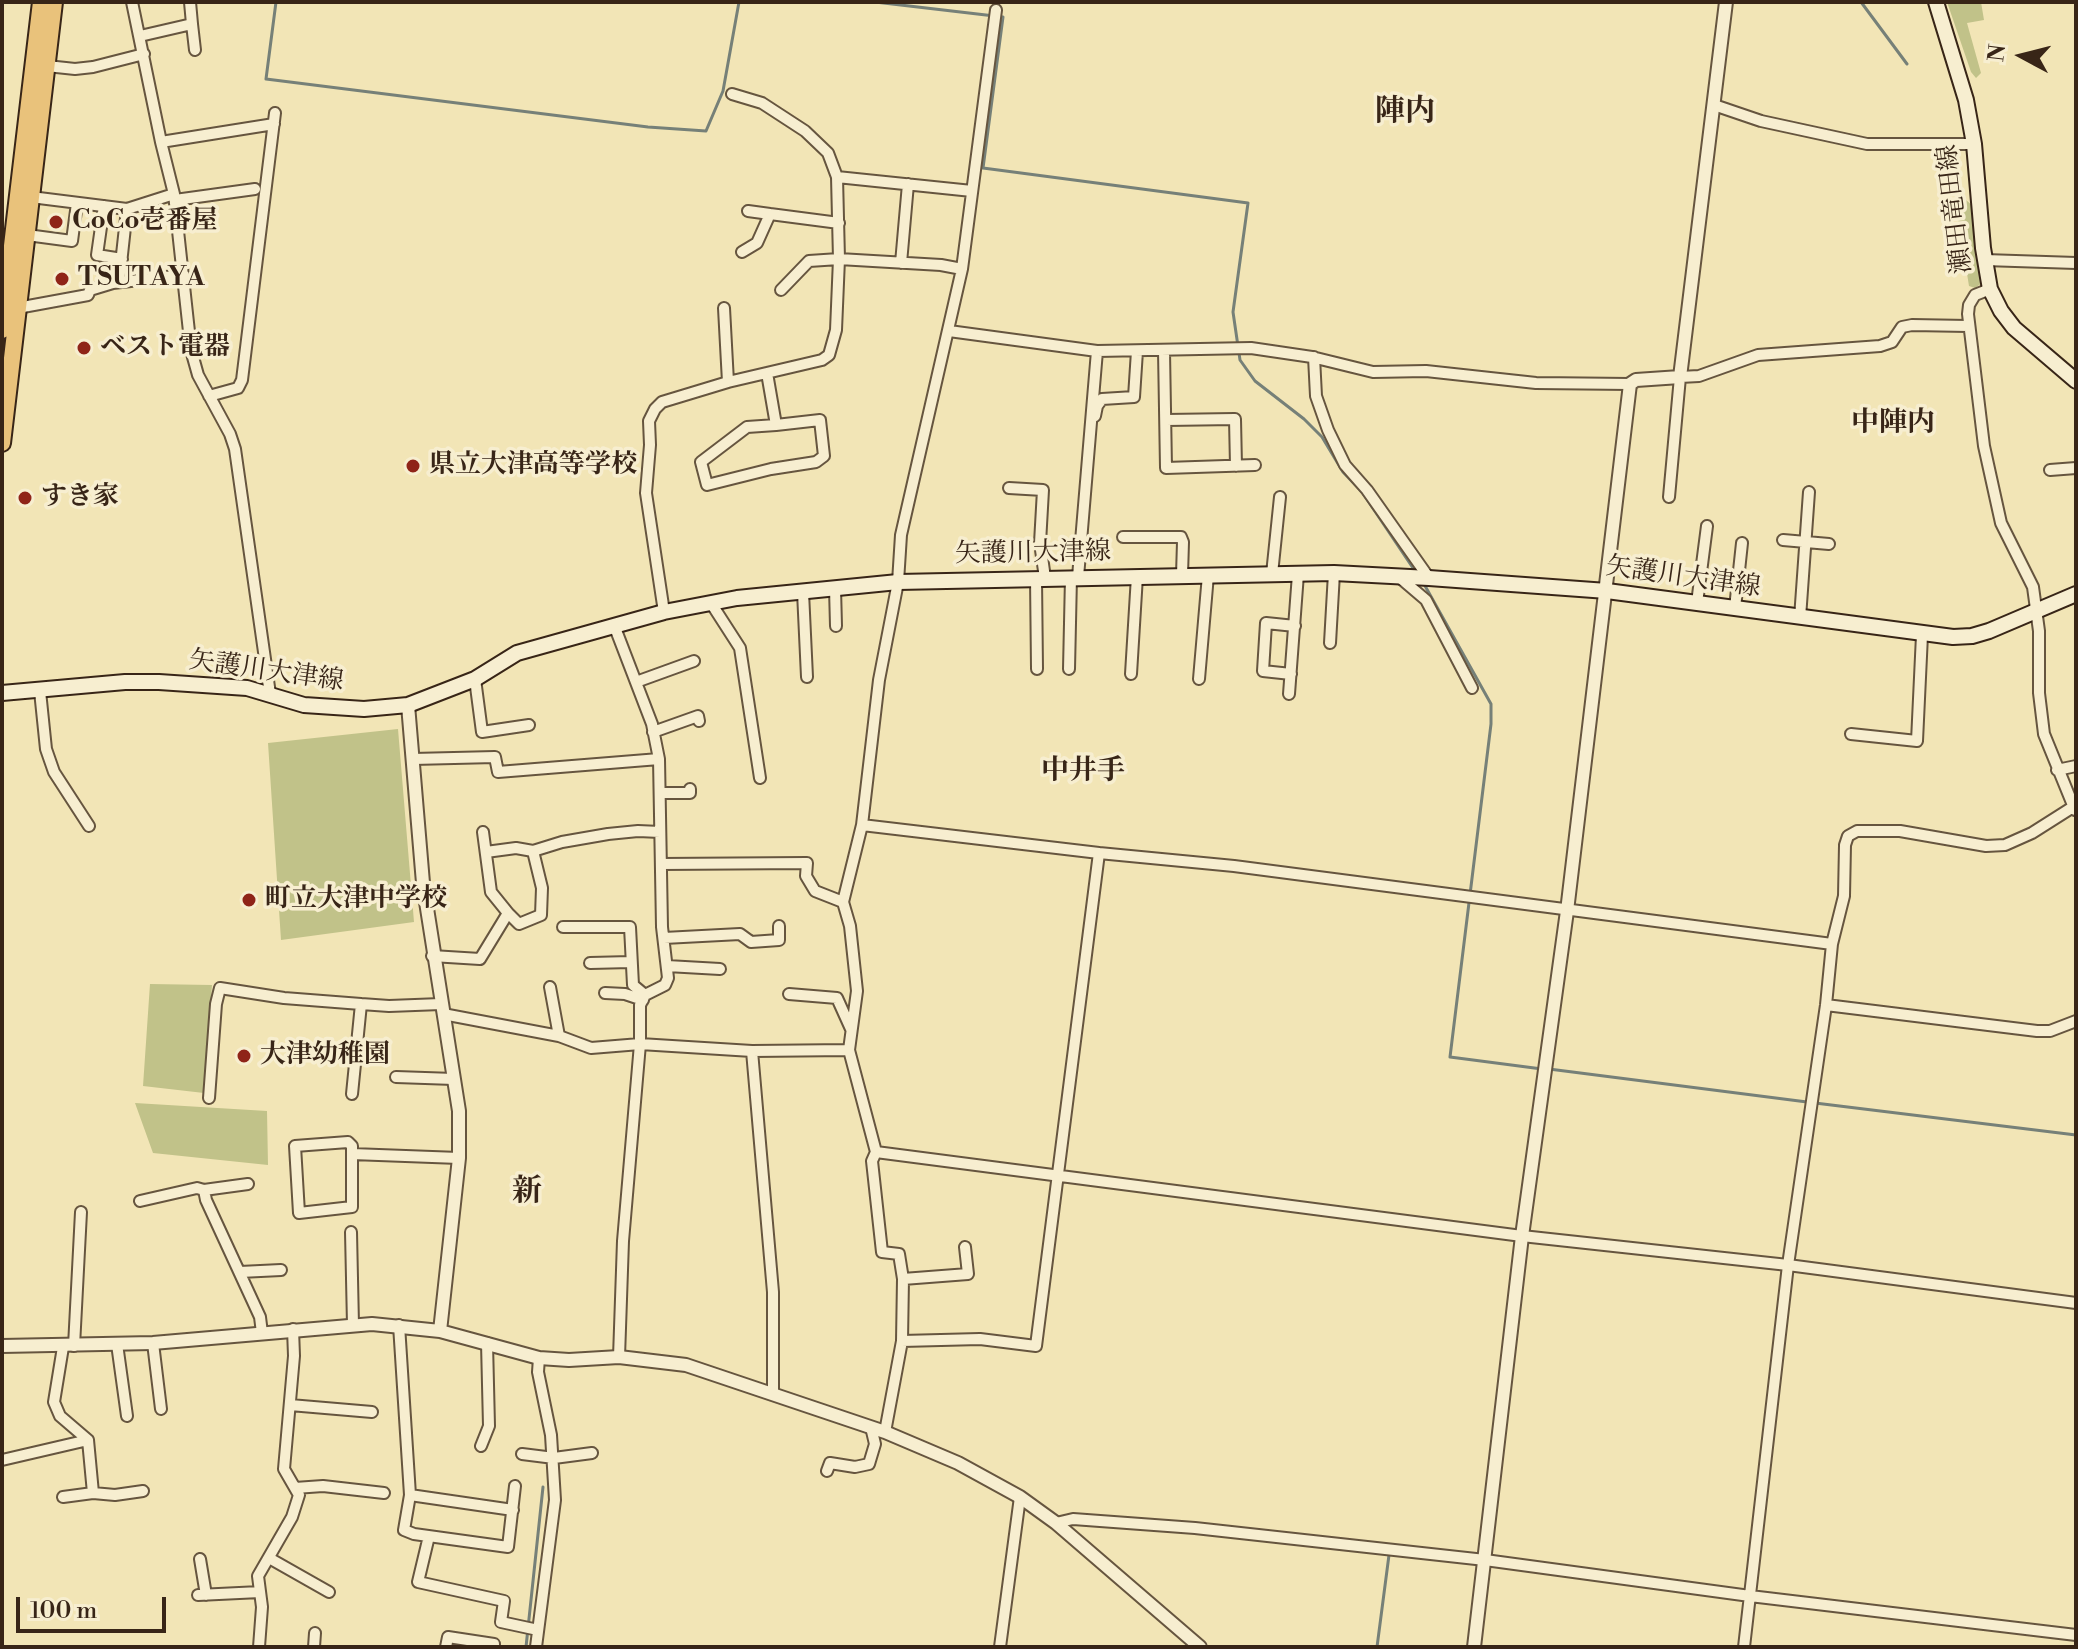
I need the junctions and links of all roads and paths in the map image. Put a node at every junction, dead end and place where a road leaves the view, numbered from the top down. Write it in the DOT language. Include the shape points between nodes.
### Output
graph roads {
  1 [pos="41,2"];
  2 [pos="54,2"];
  3 [pos="132,2"];
  4 [pos="190,2"];
  5 [pos="1726,2"];
  6 [pos="1936,2"];
  7 [pos="996,10"];
  8 [pos="192,24"];
  9 [pos="140,36"];
  10 [pos="195,50"];
  11 [pos="144,54"];
  12 [pos="47,66"];
  13 [pos="732,94"];
  14 [pos="1714,105"];
  15 [pos="161,142"];
  16 [pos="1974,144"];
  17 [pos="837,177"];
  18 [pos="908,184"];
  19 [pos="255,189"];
  20 [pos="972,191"];
  21 [pos="31,197"];
  22 [pos="175,197"];
  23 [pos="77,203"];
  24 [pos="104,206"];
  25 [pos="127,209"];
  26 [pos="748,211"];
  27 [pos="770,214"];
  28 [pos="839,223"];
  29 [pos="27,235"];
  30 [pos="742,252"];
  31 [pos="122,259"];
  32 [pos="839,259"];
  33 [pos="1985,260"];
  34 [pos="901,263"];
  35 [pos="2076,263"];
  36 [pos="962,269"];
  37 [pos="184,275"];
  38 [pos="119,282"];
  39 [pos="1990,289"];
  40 [pos="781,290"];
  41 [pos="724,308"];
  42 [pos="8,309"];
  43 [pos="1968,326"];
  44 [pos="2,330"];
  45 [pos="949,331"];
  46 [pos="1097,351"];
  47 [pos="1137,351"];
  48 [pos="1164,351"];
  49 [pos="1314,357"];
  50 [pos="767,373"];
  51 [pos="1680,377"];
  52 [pos="2076,381"];
  53 [pos="728,382"];
  54 [pos="1630,384"];
  55 [pos="209,396"];
  56 [pos="1166,420"];
  57 [pos="776,425"];
  58 [pos="2,443"];
  59 [pos="1090,449"];
  60 [pos="1255,465"];
  61 [pos="1236,466"];
  62 [pos="2076,468"];
  63 [pos="2050,470"];
  64 [pos="1009,488"];
  65 [pos="1809,492"];
  66 [pos="1280,497"];
  67 [pos="1669,497"];
  68 [pos="1707,526"];
  69 [pos="1123,537"];
  70 [pos="1783,540"];
  71 [pos="1806,541"];
  72 [pos="1742,543"];
  73 [pos="1829,544"];
  74 [pos="1334,573"];
  75 [pos="1272,574"];
  76 [pos="1298,574"];
  77 [pos="1182,575"];
  78 [pos="1208,575"];
  79 [pos="1137,576"];
  80 [pos="1075,577"];
  81 [pos="1399,577"];
  82 [pos="1040,578"];
  83 [pos="1429,578"];
  84 [pos="898,582"];
  85 [pos="835,588"];
  86 [pos="1607,591"];
  87 [pos="803,592"];
  88 [pos="2076,594"];
  89 [pos="711,603"];
  90 [pos="1697,603"];
  91 [pos="1735,608"];
  92 [pos="2037,609"];
  93 [pos="664,612"];
  94 [pos="1800,618"];
  95 [pos="614,625"];
  96 [pos="836,626"];
  97 [pos="1295,626"];
  98 [pos="1922,635"];
  99 [pos="1330,643"];
  100 [pos="694,661"];
  101 [pos="1037,669"];
  102 [pos="1069,669"];
  103 [pos="1131,674"];
  104 [pos="1291,674"];
  105 [pos="807,677"];
  106 [pos="475,679"];
  107 [pos="1199,679"];
  108 [pos="636,682"];
  109 [pos="1472,688"];
  110 [pos="40,691"];
  111 [pos="2,693"];
  112 [pos="270,694"];
  113 [pos="1289,694"];
  114 [pos="408,705"];
  115 [pos="699,721"];
  116 [pos="529,725"];
  117 [pos="653,732"];
  118 [pos="1851,734"];
  119 [pos="413,759"];
  120 [pos="659,759"];
  121 [pos="2076,766"];
  122 [pos="2057,770"];
  123 [pos="760,778"];
  124 [pos="690,789"];
  125 [pos="660,793"];
  126 [pos="2075,809"];
  127 [pos="862,825"];
  128 [pos="89,826"];
  129 [pos="483,832"];
  130 [pos="660,832"];
  131 [pos="533,851"];
  132 [pos="486,852"];
  133 [pos="1099,853"];
  134 [pos="661,864"];
  135 [pos="843,902"];
  136 [pos="1567,911"];
  137 [pos="508,913"];
  138 [pos="779,926"];
  139 [pos="563,927"];
  140 [pos="664,938"];
  141 [pos="1832,944"];
  142 [pos="432,956"];
  143 [pos="631,962"];
  144 [pos="590,963"];
  145 [pos="667,966"];
  146 [pos="720,969"];
  147 [pos="550,987"];
  148 [pos="605,993"];
  149 [pos="789,994"];
  150 [pos="644,998"];
  151 [pos="361,1004"];
  152 [pos="1826,1005"];
  153 [pos="442,1009"];
  154 [pos="2076,1021"];
  155 [pos="852,1031"];
  156 [pos="559,1036"];
  157 [pos="640,1044"];
  158 [pos="849,1050"];
  159 [pos="752,1051"];
  160 [pos="396,1077"];
  161 [pos="454,1079"];
  162 [pos="352,1094"];
  163 [pos="209,1098"];
  164 [pos="876,1152"];
  165 [pos="352,1154"];
  166 [pos="459,1158"];
  167 [pos="1058,1176"];
  168 [pos="248,1184"];
  169 [pos="204,1190"];
  170 [pos="140,1201"];
  171 [pos="81,1212"];
  172 [pos="351,1232"];
  173 [pos="1522,1236"];
  174 [pos="965,1247"];
  175 [pos="1788,1265"];
  176 [pos="281,1270"];
  177 [pos="240,1272"];
  178 [pos="903,1279"];
  179 [pos="2076,1303"];
  180 [pos="353,1325"];
  181 [pos="399,1325"];
  182 [pos="293,1329"];
  183 [pos="440,1331"];
  184 [pos="262,1333"];
  185 [pos="902,1341"];
  186 [pos="153,1343"];
  187 [pos="487,1343"];
  188 [pos="117,1344"];
  189 [pos="2,1346"];
  190 [pos="69,1346"];
  191 [pos="619,1357"];
  192 [pos="539,1358"];
  193 [pos="773,1394"];
  194 [pos="290,1405"];
  195 [pos="161,1409"];
  196 [pos="372,1412"];
  197 [pos="127,1416"];
  198 [pos="871,1427"];
  199 [pos="885,1432"];
  200 [pos="88,1440"];
  201 [pos="481,1446"];
  202 [pos="592,1453"];
  203 [pos="522,1454"];
  204 [pos="554,1458"];
  205 [pos="2,1460"];
  206 [pos="827,1471"];
  207 [pos="515,1486"];
  208 [pos="295,1488"];
  209 [pos="143,1491"];
  210 [pos="93,1493"];
  211 [pos="384,1493"];
  212 [pos="410,1495"];
  213 [pos="63,1497"];
  214 [pos="1020,1497"];
  215 [pos="513,1510"];
  216 [pos="1056,1523"];
  217 [pos="429,1536"];
  218 [pos="269,1558"];
  219 [pos="200,1559"];
  220 [pos="1485,1560"];
  221 [pos="260,1592"];
  222 [pos="329,1592"];
  223 [pos="1750,1596"];
  224 [pos="501,1622"];
  225 [pos="538,1630"];
  226 [pos="315,1633"];
  227 [pos="2076,1635"];
  228 [pos="494,1646"];
  229 [pos="259,1647"];
  230 [pos="314,1647"];
  231 [pos="446,1647"];
  232 [pos="536,1647"];
  233 [pos="1000,1647"];
  234 [pos="1200,1647"];
  235 [pos="1474,1647"];
  236 [pos="1744,1647"];
  1 -- 42 [label="highway"];
  2 -- 12 [label="highway"];
  3 -- 9 [label="street"];
  4 -- 8 [label="street"];
  5 -- 14 [label="street"];
  6 -- 16 [label="main road, 瀬田竜田線" via="1955,56"];
  7 -- 20 [label="street"];
  8 -- 9 [label="street"];
  8 -- 10 [label="street"];
  9 -- 11 [label="street"];
  11 -- 12 [label="street" via="93,67"];
  11 -- 15 [label="street"];
  12 -- 21 [label="highway"];
  13 -- 17 [label="street" via="762,103 805,131 828,153"];
  14 -- 16 [label="street" via="1851,142"];
  14 -- 51 [label="street"];
  15 -- 22 [label="street"];
  15 -- 55 [label="street" via="274,118 242,380 238,388"];
  16 -- 33 [label="main road, 瀬田竜田線"];
  17 -- 18 [label="street"];
  17 -- 28 [label="street"];
  18 -- 20 [label="street"];
  18 -- 34 [label="street"];
  19 -- 22 [label="street"];
  20 -- 36 [label="street"];
  21 -- 23 [label="street"];
  21 -- 29 [label="highway"];
  22 -- 25 [label="street"];
  22 -- 37 [label="street"];
  23 -- 24 [label="street"];
  23 -- 29 [label="street" via="72,241"];
  24 -- 25 [label="street"];
  24 -- 31 [label="street" via="97,255"];
  25 -- 31 [label="street"];
  26 -- 27 [label="street"];
  27 -- 28 [label="street"];
  27 -- 30 [label="street" via="757,243"];
  28 -- 32 [label="street"];
  29 -- 42 [label="highway"];
  31 -- 38 [label="street"];
  32 -- 34 [label="street"];
  32 -- 40 [label="street" via="809,261"];
  32 -- 50 [label="street" via="836,330 829,355"];
  33 -- 35 [label="street"];
  33 -- 39 [label="main road, 瀬田竜田線"];
  34 -- 36 [label="street"];
  36 -- 45 [label="street"];
  37 -- 38 [label="street"];
  37 -- 55 [label="street" via="191,350"];
  38 -- 42 [label="street" via="88,295"];
  39 -- 43 [label="street" via="1975,295 1969,305"];
  39 -- 52 [label="main road, 瀬田竜田線" via="2014,328"];
  41 -- 53 [label="street"];
  42 -- 44 [label="highway"];
  42 -- 58 [label="highway"];
  43 -- 51 [label="street" via="1912,325 1880,346 1758,355 1699,376"];
  43 -- 92 [label="street" via="1984,446 2001,523 2033,587"];
  45 -- 46 [label="street"];
  45 -- 84 [label="street" via="901,535"];
  46 -- 47 [label="street"];
  46 -- 80 [label="street"];
  47 -- 48 [label="street"];
  47 -- 59 [label="street" via="1134,397 1102,399"];
  48 -- 49 [label="street" via="1251,348"];
  48 -- 56 [label="street"];
  49 -- 54 [label="street" via="1373,372"];
  49 -- 83 [label="street" via="1316,396 1345,465"];
  50 -- 53 [label="street"];
  50 -- 57 [label="street"];
  51 -- 54 [label="street"];
  51 -- 67 [label="street"];
  53 -- 93 [label="street" via="662,402 649,421 646,493"];
  54 -- 86 [label="street"];
  55 -- 112 [label="street" via="235,449"];
  56 -- 61 [label="street" via="1235,419"];
  56 -- 61 [label="street" via="1166,468"];
  57 -- 57 [label="street" via="820,420 824,456 707,485 701,462 747,427"];
  60 -- 61 [label="street"];
  62 -- 63 [label="street"];
  64 -- 82 [label="street" via="1043,490"];
  65 -- 71 [label="street"];
  66 -- 75 [label="street"];
  68 -- 90 [label="street"];
  69 -- 77 [label="street" via="1181,537"];
  70 -- 71 [label="street"];
  71 -- 73 [label="street"];
  71 -- 94 [label="street"];
  72 -- 91 [label="street"];
  74 -- 76 [label="main road, 矢護川大津線"];
  74 -- 81 [label="main road, 矢護川大津線"];
  74 -- 99 [label="street"];
  75 -- 76 [label="main road, 矢護川大津線"];
  75 -- 78 [label="main road, 矢護川大津線"];
  76 -- 97 [label="street"];
  77 -- 78 [label="main road, 矢護川大津線"];
  77 -- 79 [label="main road, 矢護川大津線"];
  78 -- 107 [label="street"];
  79 -- 80 [label="main road, 矢護川大津線"];
  79 -- 103 [label="street"];
  80 -- 82 [label="main road, 矢護川大津線"];
  80 -- 102 [label="street"];
  81 -- 83 [label="main road, 矢護川大津線"];
  81 -- 109 [label="street" via="1426,600"];
  82 -- 84 [label="main road, 矢護川大津線"];
  82 -- 101 [label="street"];
  83 -- 86 [label="main road, 矢護川大津線"];
  84 -- 85 [label="main road, 矢護川大津線"];
  84 -- 127 [label="street" via="879,680"];
  85 -- 87 [label="main road, 矢護川大津線"];
  85 -- 96 [label="street"];
  86 -- 90 [label="main road, 矢護川大津線"];
  86 -- 136 [label="street"];
  87 -- 89 [label="main road, 矢護川大津線"];
  87 -- 105 [label="street"];
  88 -- 92 [label="main road, 矢護川大津線"];
  89 -- 93 [label="main road, 矢護川大津線"];
  89 -- 123 [label="street" via="740,648"];
  90 -- 91 [label="main road, 矢護川大津線"];
  91 -- 94 [label="main road, 矢護川大津線"];
  92 -- 98 [label="main road, 矢護川大津線" via="1972,636"];
  92 -- 122 [label="street" via="2044,734"];
  93 -- 95 [label="main road, 矢護川大津線"];
  94 -- 98 [label="main road, 矢護川大津線"];
  95 -- 106 [label="main road, 矢護川大津線" via="517,653"];
  95 -- 108 [label="street"];
  97 -- 104 [label="street"];
  97 -- 104 [label="street" via="1266,623 1263,671"];
  98 -- 118 [label="street" via="1917,741"];
  100 -- 108 [label="street"];
  104 -- 113 [label="street"];
  106 -- 114 [label="main road, 矢護川大津線"];
  106 -- 116 [label="street" via="482,732"];
  108 -- 117 [label="street"];
  110 -- 111 [label="main road, 矢護川大津線"];
  110 -- 112 [label="main road, 矢護川大津線" via="159,682"];
  110 -- 128 [label="street" via="46,749 63,788"];
  112 -- 114 [label="main road, 矢護川大津線" via="304,705"];
  114 -- 119 [label="street"];
  115 -- 117 [label="street" via="698,716"];
  117 -- 120 [label="street"];
  119 -- 120 [label="street" via="495,757 498,772"];
  119 -- 142 [label="street"];
  120 -- 125 [label="street"];
  121 -- 122 [label="street"];
  122 -- 126 [label="street"];
  124 -- 125 [label="street"];
  125 -- 130 [label="street"];
  126 -- 141 [label="street" via="2005,845 1900,831 1857,831 1848,836 1844,896"];
  127 -- 133 [label="street"];
  127 -- 135 [label="street"];
  129 -- 132 [label="street"];
  130 -- 131 [label="street" via="608,834"];
  130 -- 134 [label="street"];
  131 -- 132 [label="street"];
  131 -- 137 [label="street" via="542,888 541,915 519,924"];
  132 -- 137 [label="street" via="491,892"];
  133 -- 136 [label="street"];
  133 -- 167 [label="street"];
  134 -- 135 [label="street" via="807,863 806,876 815,891"];
  134 -- 140 [label="street"];
  135 -- 155 [label="street" via="857,991"];
  136 -- 141 [label="street"];
  136 -- 173 [label="street"];
  137 -- 142 [label="street" via="480,959"];
  138 -- 140 [label="street" via="779,940 751,942 740,934"];
  139 -- 143 [label="street" via="630,927"];
  140 -- 145 [label="street"];
  141 -- 152 [label="street"];
  142 -- 153 [label="street"];
  143 -- 144 [label="street"];
  143 -- 150 [label="street" via="633,985"];
  145 -- 146 [label="street"];
  145 -- 150 [label="street" via="665,985"];
  147 -- 156 [label="street"];
  148 -- 150 [label="street"];
  149 -- 155 [label="street" via="837,998"];
  150 -- 157 [label="street"];
  151 -- 153 [label="street"];
  151 -- 162 [label="street"];
  151 -- 163 [label="street" via="220,988"];
  152 -- 154 [label="street" via="2037,1031"];
  152 -- 175 [label="street"];
  153 -- 156 [label="street"];
  153 -- 161 [label="street"];
  155 -- 158 [label="street"];
  156 -- 157 [label="street" via="591,1048"];
  157 -- 159 [label="street"];
  157 -- 191 [label="street"];
  158 -- 159 [label="street"];
  158 -- 164 [label="street"];
  159 -- 193 [label="street" via="772,1281"];
  160 -- 161 [label="street"];
  161 -- 166 [label="street"];
  164 -- 167 [label="street"];
  164 -- 178 [label="street" via="872,1161 882,1252 899,1254"];
  165 -- 165 [label="street" via="348,1142 295,1146 299,1213 352,1207"];
  165 -- 166 [label="street"];
  166 -- 183 [label="street"];
  167 -- 173 [label="street"];
  167 -- 185 [label="street" via="1036,1346 980,1339"];
  168 -- 169 [label="street"];
  169 -- 170 [label="street"];
  169 -- 177 [label="street"];
  171 -- 190 [label="street"];
  172 -- 180 [label="street"];
  173 -- 175 [label="street"];
  173 -- 220 [label="street"];
  174 -- 178 [label="street" via="968,1274"];
  175 -- 179 [label="street"];
  175 -- 223 [label="street"];
  176 -- 177 [label="street"];
  177 -- 184 [label="street"];
  178 -- 185 [label="street"];
  180 -- 181 [label="street"];
  180 -- 182 [label="street"];
  181 -- 183 [label="street"];
  181 -- 212 [label="street"];
  182 -- 184 [label="street"];
  182 -- 194 [label="street"];
  183 -- 187 [label="street"];
  184 -- 186 [label="street"];
  185 -- 199 [label="street"];
  186 -- 188 [label="street"];
  186 -- 195 [label="street"];
  187 -- 192 [label="street"];
  187 -- 201 [label="street" via="489,1426"];
  188 -- 190 [label="street"];
  188 -- 197 [label="street"];
  189 -- 190 [label="street"];
  190 -- 200 [label="street" via="54,1402 60,1416"];
  191 -- 192 [label="street"];
  191 -- 193 [label="street" via="686,1365"];
  192 -- 204 [label="street"];
  193 -- 198 [label="street"];
  194 -- 196 [label="street"];
  194 -- 208 [label="street" via="284,1469"];
  198 -- 199 [label="street"];
  198 -- 206 [label="street" via="875,1444 869,1464 830,1463"];
  199 -- 214 [label="street"];
  200 -- 205 [label="street"];
  200 -- 210 [label="street"];
  202 -- 204 [label="street"];
  203 -- 204 [label="street"];
  204 -- 225 [label="street" via="555,1500"];
  207 -- 215 [label="street"];
  208 -- 211 [label="street"];
  208 -- 218 [label="street" via="299,1495 292,1517"];
  209 -- 210 [label="street"];
  210 -- 213 [label="street"];
  212 -- 215 [label="street"];
  212 -- 217 [label="street" via="404,1530"];
  214 -- 216 [label="street"];
  214 -- 233 [label="street"];
  215 -- 217 [label="street" via="508,1547"];
  216 -- 220 [label="street" via="1073,1519 1195,1528"];
  216 -- 234 [label="street"];
  217 -- 224 [label="street" via="418,1582 504,1601"];
  218 -- 221 [label="street" via="258,1576"];
  218 -- 222 [label="street"];
  219 -- 221 [label="street" via="202,1595"];
  220 -- 223 [label="street"];
  220 -- 235 [label="street"];
  221 -- 229 [label="street"];
  223 -- 227 [label="street"];
  223 -- 236 [label="street"];
  224 -- 225 [label="street"];
  224 -- 228 [label="street"];
  225 -- 232 [label="street"];
  226 -- 230 [label="street"];
  228 -- 231 [label="street" via="448,1637"];
}
